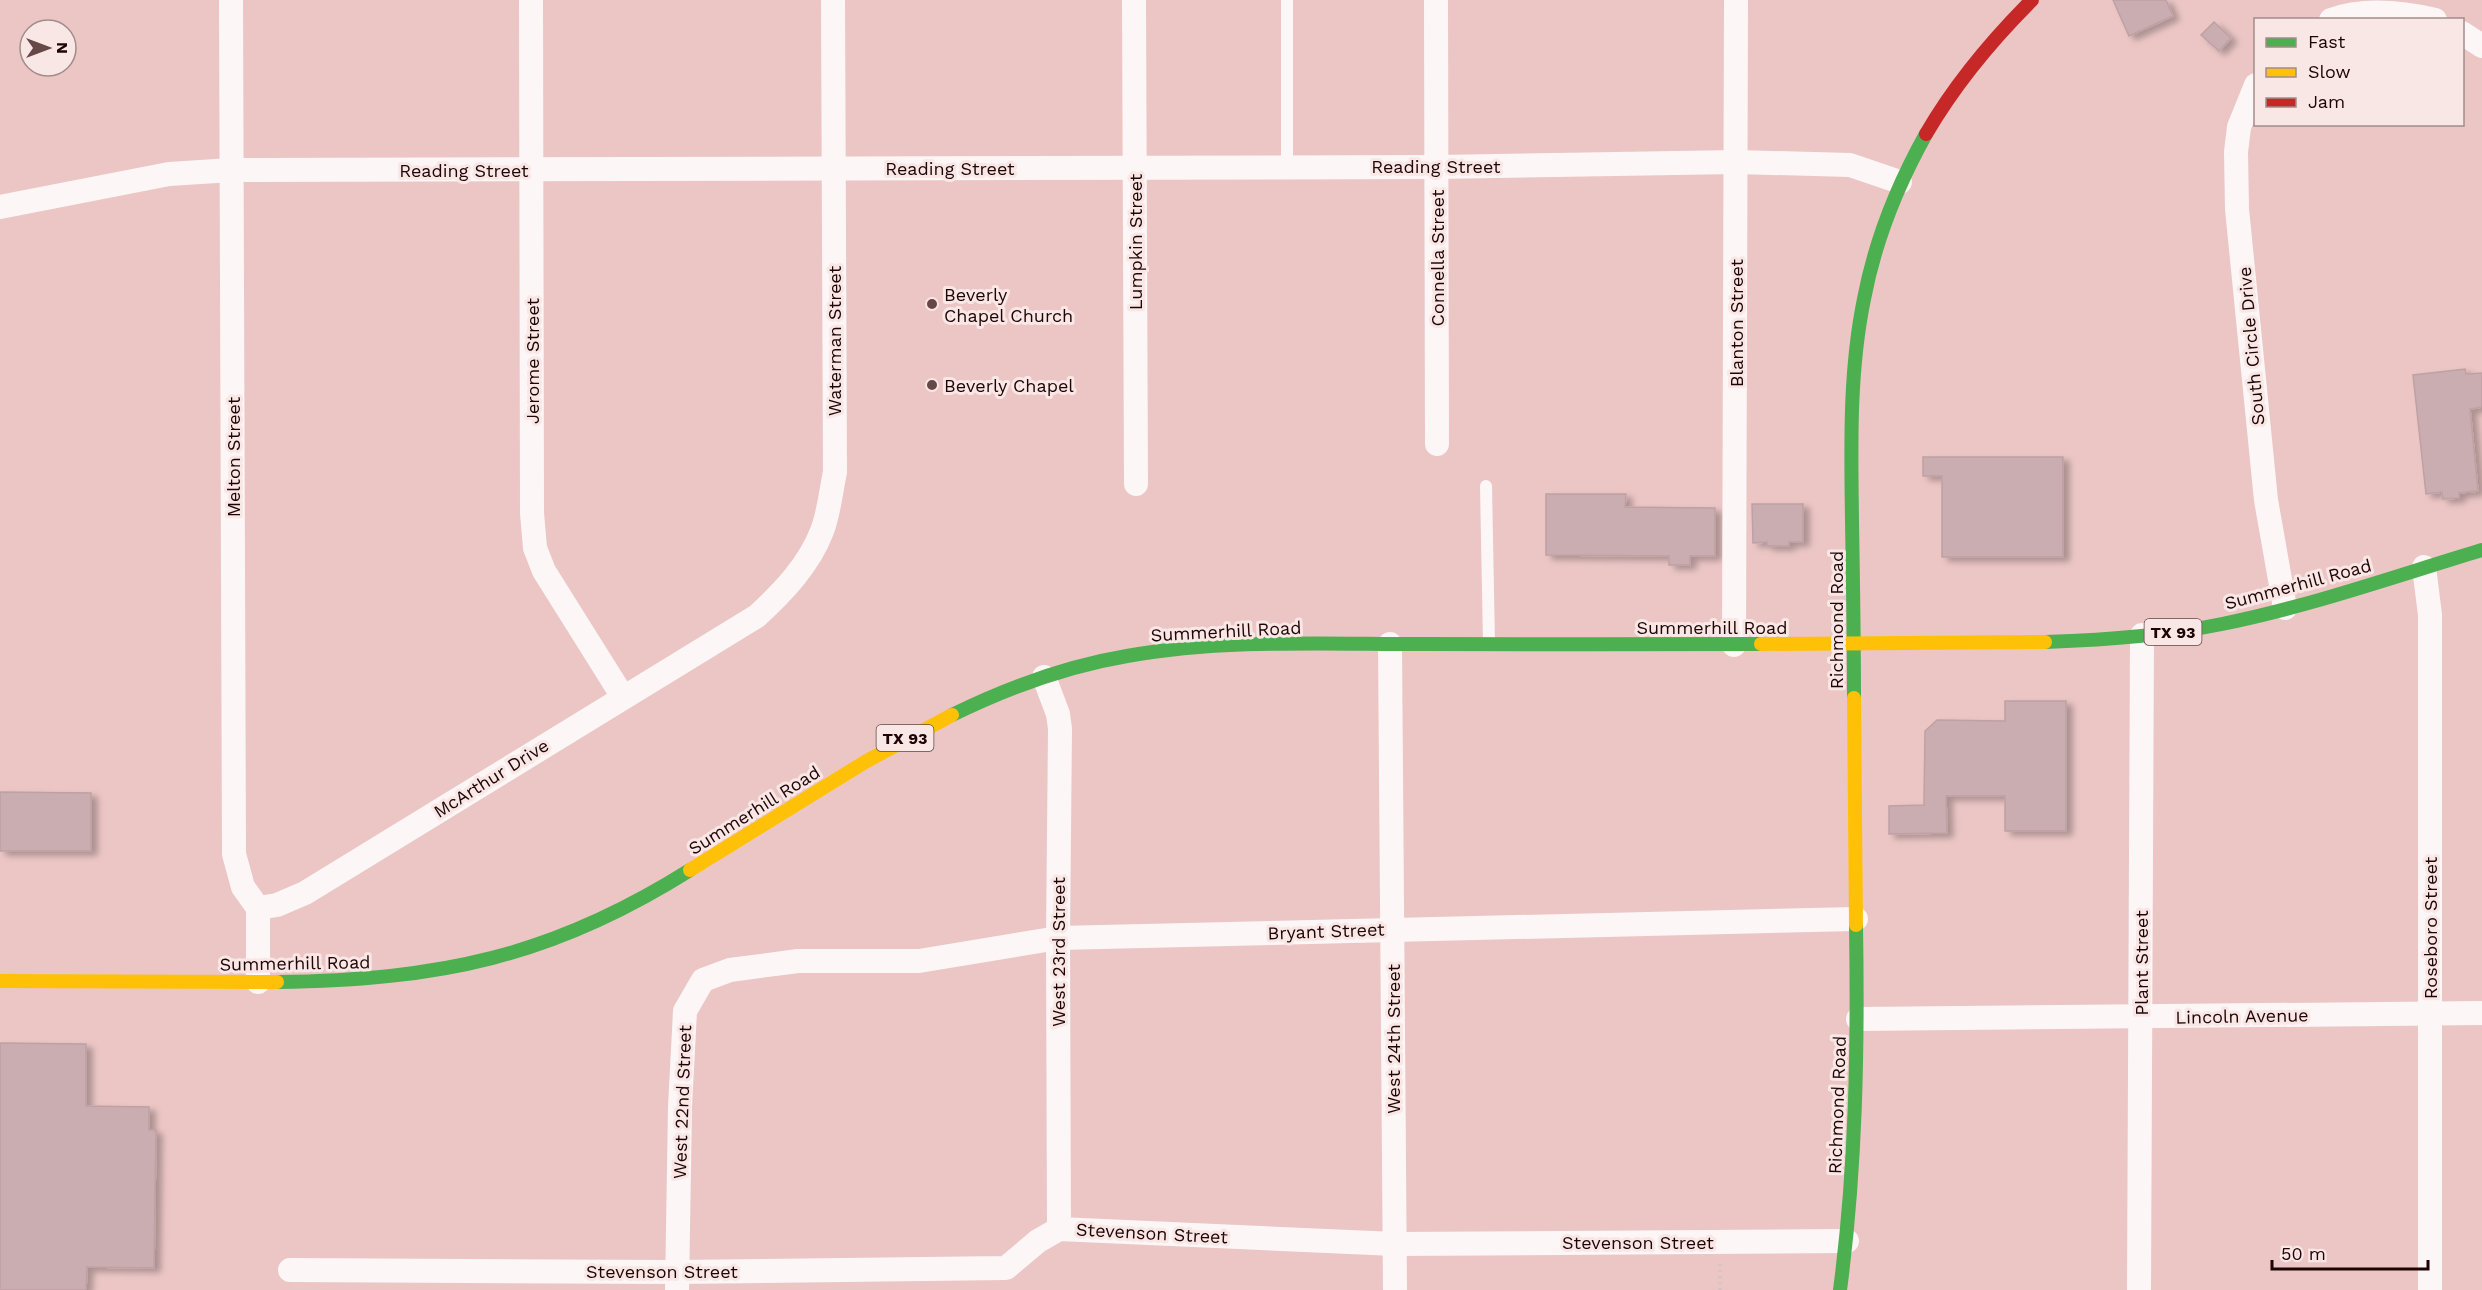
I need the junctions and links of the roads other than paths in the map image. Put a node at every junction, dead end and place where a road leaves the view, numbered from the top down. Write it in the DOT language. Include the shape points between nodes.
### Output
graph roads {
  1 [pos="231,0"];
  2 [pos="531,0"];
  3 [pos="833,0"];
  4 [pos="1134,0"];
  5 [pos="1287,0"];
  6 [pos="1436,0"];
  7 [pos="1736,0"];
  8 [pos="2032,0"];
  9 [pos="2362,6"];
  10 [pos="2336,18"];
  11 [pos="2425,18"];
  12 [pos="2464,34"];
  13 [pos="2482,46"];
  14 [pos="2254,90"];
  15 [pos="1737,162"];
  16 [pos="1134,167"];
  17 [pos="1287,167"];
  18 [pos="1437,167"];
  19 [pos="833,168"];
  20 [pos="232,170"];
  21 [pos="531,170"];
  22 [pos="1900,182"];
  23 [pos="0,207"];
  24 [pos="1437,444"];
  25 [pos="1136,484"];
  26 [pos="1485,486"];
  27 [pos="2482,550"];
  28 [pos="2424,567"];
  29 [pos="2285,608"];
  30 [pos="2142,635"];
  31 [pos="721,638"];
  32 [pos="1390,644"];
  33 [pos="1489,644"];
  34 [pos="1854,644"];
  35 [pos="1734,645"];
  36 [pos="1044,677"];
  37 [pos="623,697"];
  38 [pos="258,908"];
  39 [pos="1856,919"];
  40 [pos="1392,929"];
  41 [pos="1058,938"];
  42 [pos="798,961"];
  43 [pos="0,981"];
  44 [pos="258,982"];
  45 [pos="2482,1013"];
  46 [pos="2430,1014"];
  47 [pos="2141,1017"];
  48 [pos="1858,1019"];
  49 [pos="1059,1229"];
  50 [pos="1847,1241"];
  51 [pos="1395,1244"];
  52 [pos="290,1270"];
  53 [pos="1006,1279"];
  54 [pos="677,1281"];
  55 [pos="1395,1290"];
  56 [pos="1840,1290"];
  57 [pos="2139,1290"];
  58 [pos="2430,1290"];
  1 -- 20 [label="street, Melton Street"];
  2 -- 21 [label="street, Jerome Street"];
  3 -- 19 [label="street, Waterman Street"];
  4 -- 16 [label="street, Lumpkin Street"];
  5 -- 17 [label="lane"];
  6 -- 18 [label="street, Connella Street"];
  7 -- 15 [label="street, Blanton Street"];
  8 -- 22 [label="main road, Richmond Road" via="1959,83"];
  9 -- 10 [label="street"];
  9 -- 11 [label="street"];
  12 -- 13 [label="street"];
  14 -- 29 [label="street, South Circle Drive" via="2239,127 2237,209 2265,489"];
  15 -- 18 [label="street, Reading Street"];
  15 -- 22 [label="street, Reading Street" via="1850,165"];
  15 -- 35 [label="street, Blanton Street"];
  16 -- 17 [label="street, Reading Street"];
  16 -- 19 [label="street, Reading Street"];
  16 -- 25 [label="street, Lumpkin Street"];
  17 -- 18 [label="street, Reading Street"];
  18 -- 24 [label="street, Connella Street"];
  19 -- 21 [label="street, Reading Street"];
  19 -- 31 [label="street, Waterman Street" via="835,471 822,531 787,589 757,616"];
  20 -- 21 [label="street, Reading Street"];
  20 -- 23 [label="street, Reading Street" via="169,174"];
  20 -- 38 [label="street, Melton Street" via="234,854 243,887"];
  21 -- 37 [label="street, Jerome Street" via="535,548 544,572"];
  22 -- 34 [label="main road, Richmond Road" via="1872,264 1857,336 1853,386"];
  26 -- 33 [label="lane"];
  27 -- 28 [label="main road, Summerhill Road / TX 93"];
  28 -- 29 [label="main road, Summerhill Road / TX 93"];
  28 -- 46 [label="street, Roseboro Street" via="2430,615"];
  29 -- 30 [label="main road, Summerhill Road / TX 93" via="2214,625"];
  30 -- 34 [label="main road, Summerhill Road / TX 93" via="2022,643"];
  30 -- 47 [label="street, Plant Street"];
  31 -- 37 [label="street, McArthur Drive"];
  32 -- 33 [label="main road, Summerhill Road / TX 93"];
  32 -- 36 [label="main road, Summerhill Road / TX 93" via="1188,647 1117,657"];
  32 -- 40 [label="street, West 24th Street"];
  33 -- 35 [label="main road, Summerhill Road / TX 93"];
  34 -- 35 [label="main road, Summerhill Road / TX 93"];
  34 -- 39 [label="main road, Richmond Road"];
  36 -- 41 [label="street, West 23rd Street" via="1060,729"];
  36 -- 44 [label="main road, Summerhill Road / TX 93" via="941,718 662,888 564,937 486,962 422,975 355,982"];
  37 -- 38 [label="street, McArthur Drive" via="304,893 277,905"];
  38 -- 44 [label="street"];
  39 -- 40 [label="street, Bryant Street"];
  39 -- 48 [label="main road, Richmond Road"];
  40 -- 41 [label="street, Bryant Street"];
  40 -- 51 [label="street, West 24th Street"];
  41 -- 42 [label="street, Bryant Street" via="919,961"];
  41 -- 49 [label="street, West 23rd Street"];
  42 -- 54 [label="street, West 22nd Street" via="730,970 703,980 685,1011"];
  43 -- 44 [label="main road, Summerhill Road / TX 93"];
  45 -- 46 [label="street, Lincoln Avenue"];
  46 -- 47 [label="street, Lincoln Avenue"];
  46 -- 58 [label="street, Roseboro Street"];
  47 -- 48 [label="street, Lincoln Avenue"];
  47 -- 57 [label="street, Plant Street"];
  48 -- 50 [label="main road, Richmond Road" via="1856,1143"];
  49 -- 51 [label="street, Stevenson Street"];
  49 -- 53 [label="street, Stevenson Street" via="1038,1241"];
  50 -- 51 [label="street, Stevenson Street"];
  50 -- 56 [label="main road, Richmond Road"];
  51 -- 55 [label="street, West 24th Street"];
  52 -- 54 [label="street, Stevenson Street"];
  53 -- 54 [label="street, Stevenson Street"];
}
